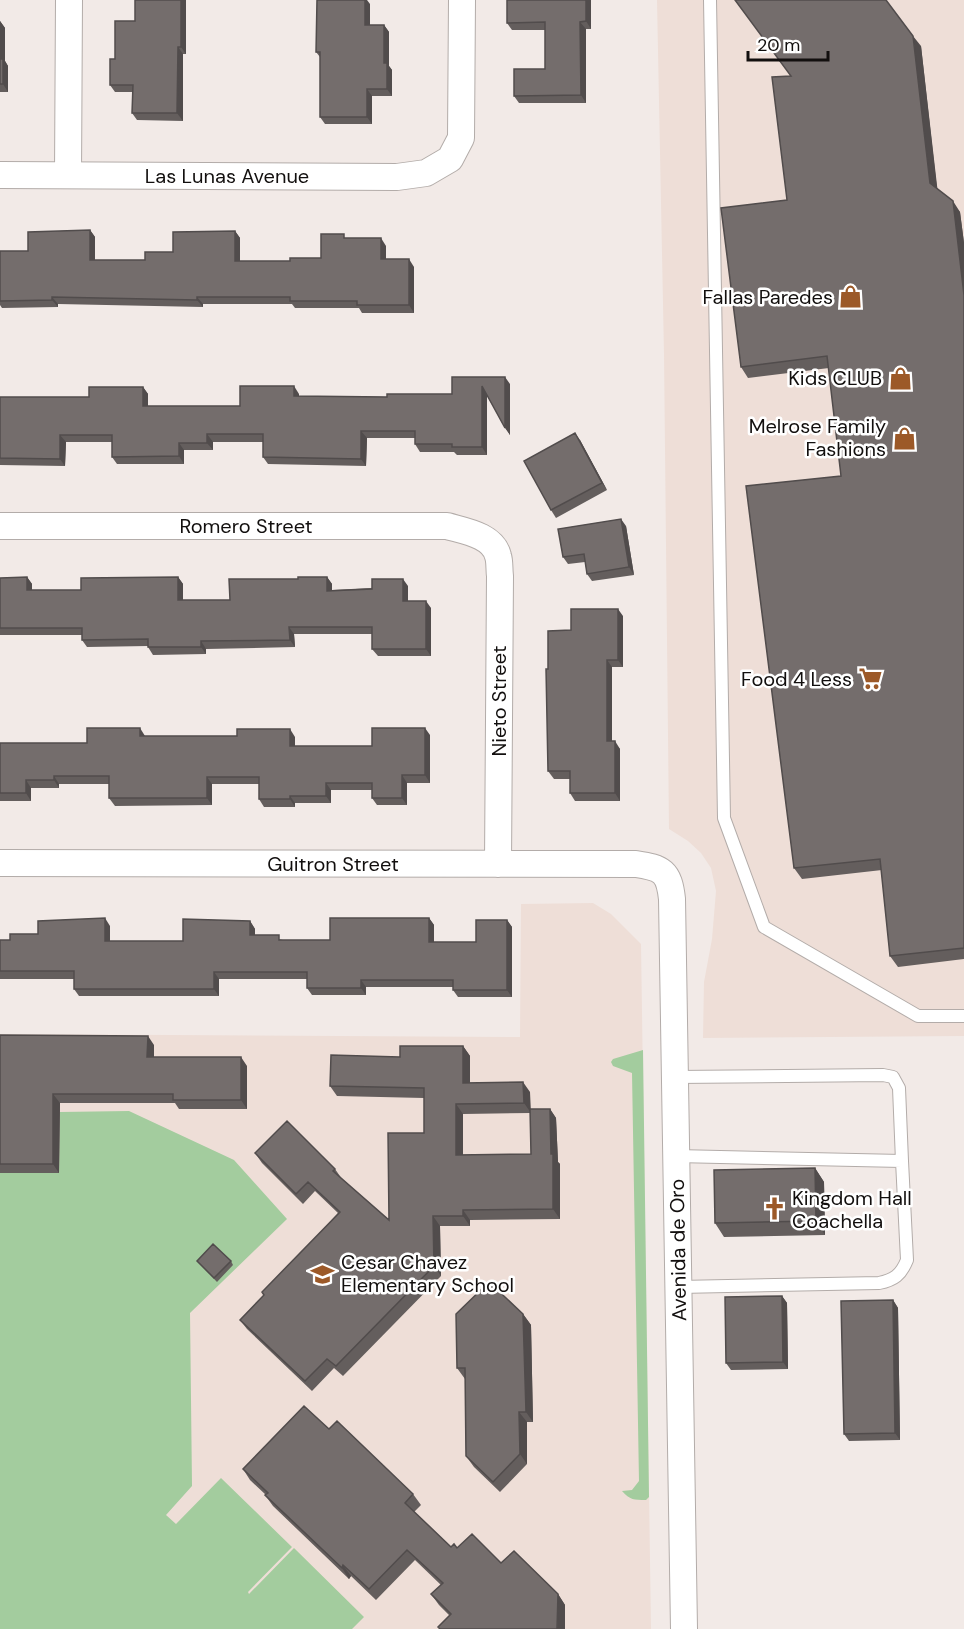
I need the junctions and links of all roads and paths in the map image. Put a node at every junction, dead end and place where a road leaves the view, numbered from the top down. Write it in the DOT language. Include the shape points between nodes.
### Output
graph roads {
  1 [pos="69,0"];
  2 [pos="462,0"];
  3 [pos="710,0"];
  4 [pos="0,175"];
  5 [pos="68,175"];
  6 [pos="0,526"];
  7 [pos="489,541"];
  8 [pos="0,863"];
  9 [pos="498,864"];
  10 [pos="664,873"];
  11 [pos="964,1016"];
  12 [pos="675,1077"];
  13 [pos="676,1156"];
  14 [pos="902,1161"];
  15 [pos="679,1287"];
  16 [pos="684,1629"];
  1 -- 5 [label="street"];
  2 -- 5 [label="street, Las Lunas Avenue" via="461,138 450,159 426,173 398,177"];
  3 -- 11 [label="lane" via="724,818 764,927 918,1016"];
  4 -- 5 [label="street, Las Lunas Avenue"];
  6 -- 7 [label="street, Romero Street" via="447,526"];
  7 -- 9 [label="street, Nieto Street" via="498,554 500,576"];
  8 -- 9 [label="street, Guitron Street"];
  9 -- 10 [label="street, Guitron Street" via="636,864"];
  10 -- 12 [label="street, Avenida de Oro" via="672,898"];
  12 -- 13 [label="street, Avenida de Oro"];
  12 -- 14 [label="lane" via="893,1077 899,1088"];
  13 -- 14 [label="lane"];
  13 -- 15 [label="street, Avenida de Oro"];
  14 -- 15 [label="lane" via="907,1260 903,1272 893,1280"];
  15 -- 16 [label="street, Avenida de Oro"];
}
